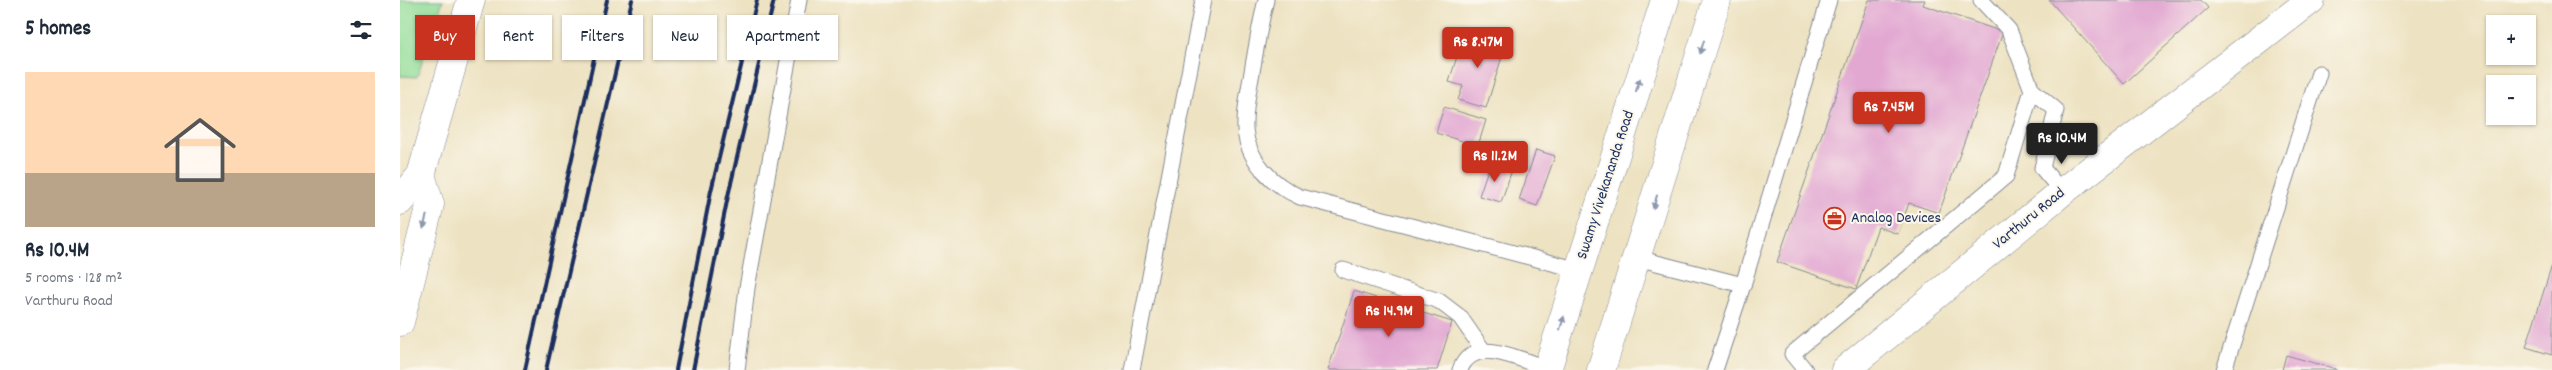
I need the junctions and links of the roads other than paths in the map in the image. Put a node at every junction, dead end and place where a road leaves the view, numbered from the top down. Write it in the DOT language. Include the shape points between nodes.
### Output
graph roads {
  1 [pos="471,0"];
  2 [pos="799,0"];
  3 [pos="1203,0"];
  4 [pos="1266,0"];
  5 [pos="1666,0"];
  6 [pos="1717,0"];
  7 [pos="1829,0"];
  8 [pos="1981,0"];
  9 [pos="2311,0"];
  10 [pos="2319,74"];
  11 [pos="2032,90"];
  12 [pos="421,175"];
  13 [pos="2062,192"];
  14 [pos="400,201"];
  15 [pos="1637,258"];
  16 [pos="1343,270"];
  17 [pos="1578,270"];
  18 [pos="1743,285"];
  19 [pos="400,322"];
  20 [pos="1483,350"];
  21 [pos="737,370"];
  22 [pos="1132,370"];
  23 [pos="1460,370"];
  24 [pos="1548,370"];
  25 [pos="1601,370"];
  26 [pos="1715,370"];
  27 [pos="1805,370"];
  28 [pos="1845,370"];
  29 [pos="2224,370"];
  1 -- 12 [label="main road"];
  2 -- 21 [label="lane" via="747,288"];
  3 -- 22 [label="lane"];
  4 -- 17 [label="lane" via="1245,110 1245,130 1259,164 1271,179 1300,197"];
  17 -- 5 [label="main road, Swamy Vivekananda Road, one-way"];
  6 -- 15 [label="main road, one-way"];
  7 -- 18 [label="lane"];
  8 -- 11 [label="lane" via="2010,30"];
  9 -- 13 [label="main road, Varthuru Road"];
  10 -- 29 [label="lane"];
  11 -- 13 [label="lane" via="2056,110 2042,168"];
  11 -- 27 [label="lane" via="2006,176 1792,354"];
  12 -- 14 [label="main road"];
  12 -- 19 [label="main road, one-way" via="430,204"];
  13 -- 28 [label="main road, Varthuru Road"];
  15 -- 18 [label="lane"];
  15 -- 25 [label="main road"];
  16 -- 20 [label="lane" via="1439,301 1460,317"];
  24 -- 17 [label="main road, Swamy Vivekananda Road, one-way"];
  18 -- 26 [label="lane"];
  20 -- 23 [label="lane" via="1471,354"];
  20 -- 24 [label="lane"];
}
